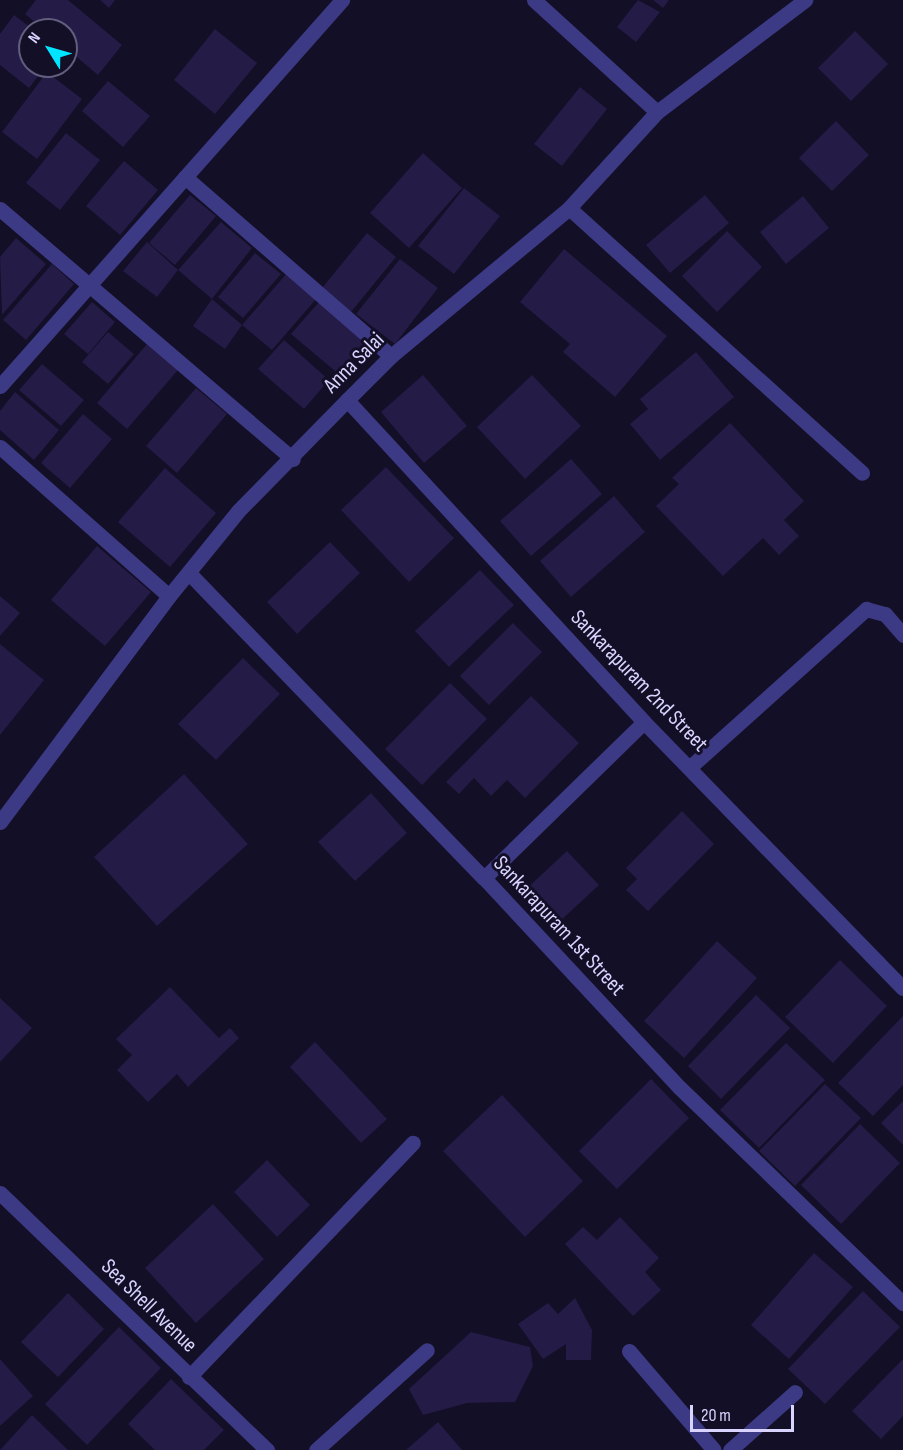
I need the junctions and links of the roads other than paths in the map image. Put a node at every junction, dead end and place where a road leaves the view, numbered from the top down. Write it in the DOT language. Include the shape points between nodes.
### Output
graph roads {
  1 [pos="342,0"];
  2 [pos="805,0"];
  3 [pos="538,1"];
  4 [pos="657,112"];
  5 [pos="185,177"];
  6 [pos="569,208"];
  7 [pos="0,209"];
  8 [pos="92,284"];
  9 [pos="391,356"];
  10 [pos="0,386"];
  11 [pos="347,400"];
  12 [pos="0,447"];
  13 [pos="293,459"];
  14 [pos="862,473"];
  15 [pos="189,573"];
  16 [pos="169,597"];
  17 [pos="903,634"];
  18 [pos="644,722"];
  19 [pos="690,767"];
  20 [pos="0,822"];
  21 [pos="484,878"];
  22 [pos="903,988"];
  23 [pos="413,1143"];
  24 [pos="0,1193"];
  25 [pos="903,1304"];
  26 [pos="427,1350"];
  27 [pos="629,1351"];
  28 [pos="189,1377"];
  29 [pos="795,1392"];
  30 [pos="267,1450"];
  31 [pos="316,1450"];
  32 [pos="714,1450"];
  33 [pos="730,1450"];
  1 -- 5 [label="street"];
  2 -- 4 [label="street, Anna Salai"];
  3 -- 4 [label="street"];
  4 -- 6 [label="street, Anna Salai"];
  5 -- 8 [label="street"];
  5 -- 9 [label="street"];
  6 -- 9 [label="street, Anna Salai"];
  6 -- 14 [label="street"];
  7 -- 8 [label="street"];
  8 -- 10 [label="street"];
  8 -- 13 [label="street"];
  9 -- 11 [label="street, Anna Salai"];
  11 -- 13 [label="street, Anna Salai"];
  11 -- 18 [label="street, Sankarapuram 2nd Street"];
  12 -- 16 [label="street"];
  13 -- 15 [label="street, Anna Salai" via="238,511"];
  15 -- 16 [label="street, Anna Salai"];
  15 -- 21 [label="street, Sankarapuram 1st Street"];
  16 -- 20 [label="street, Anna Salai"];
  17 -- 19 [label="street" via="885,614 866,609"];
  18 -- 19 [label="street, Sankarapuram 2nd Street"];
  18 -- 21 [label="street"];
  19 -- 22 [label="street, Sankarapuram 2nd Street"];
  21 -- 25 [label="street, Sankarapuram 1st Street" via="680,1088"];
  23 -- 28 [label="street"];
  24 -- 28 [label="street, Sea Shell Avenue"];
  26 -- 31 [label="street"];
  27 -- 32 [label="street"];
  28 -- 30 [label="street, Sea Shell Avenue"];
  29 -- 33 [label="street"];
}
